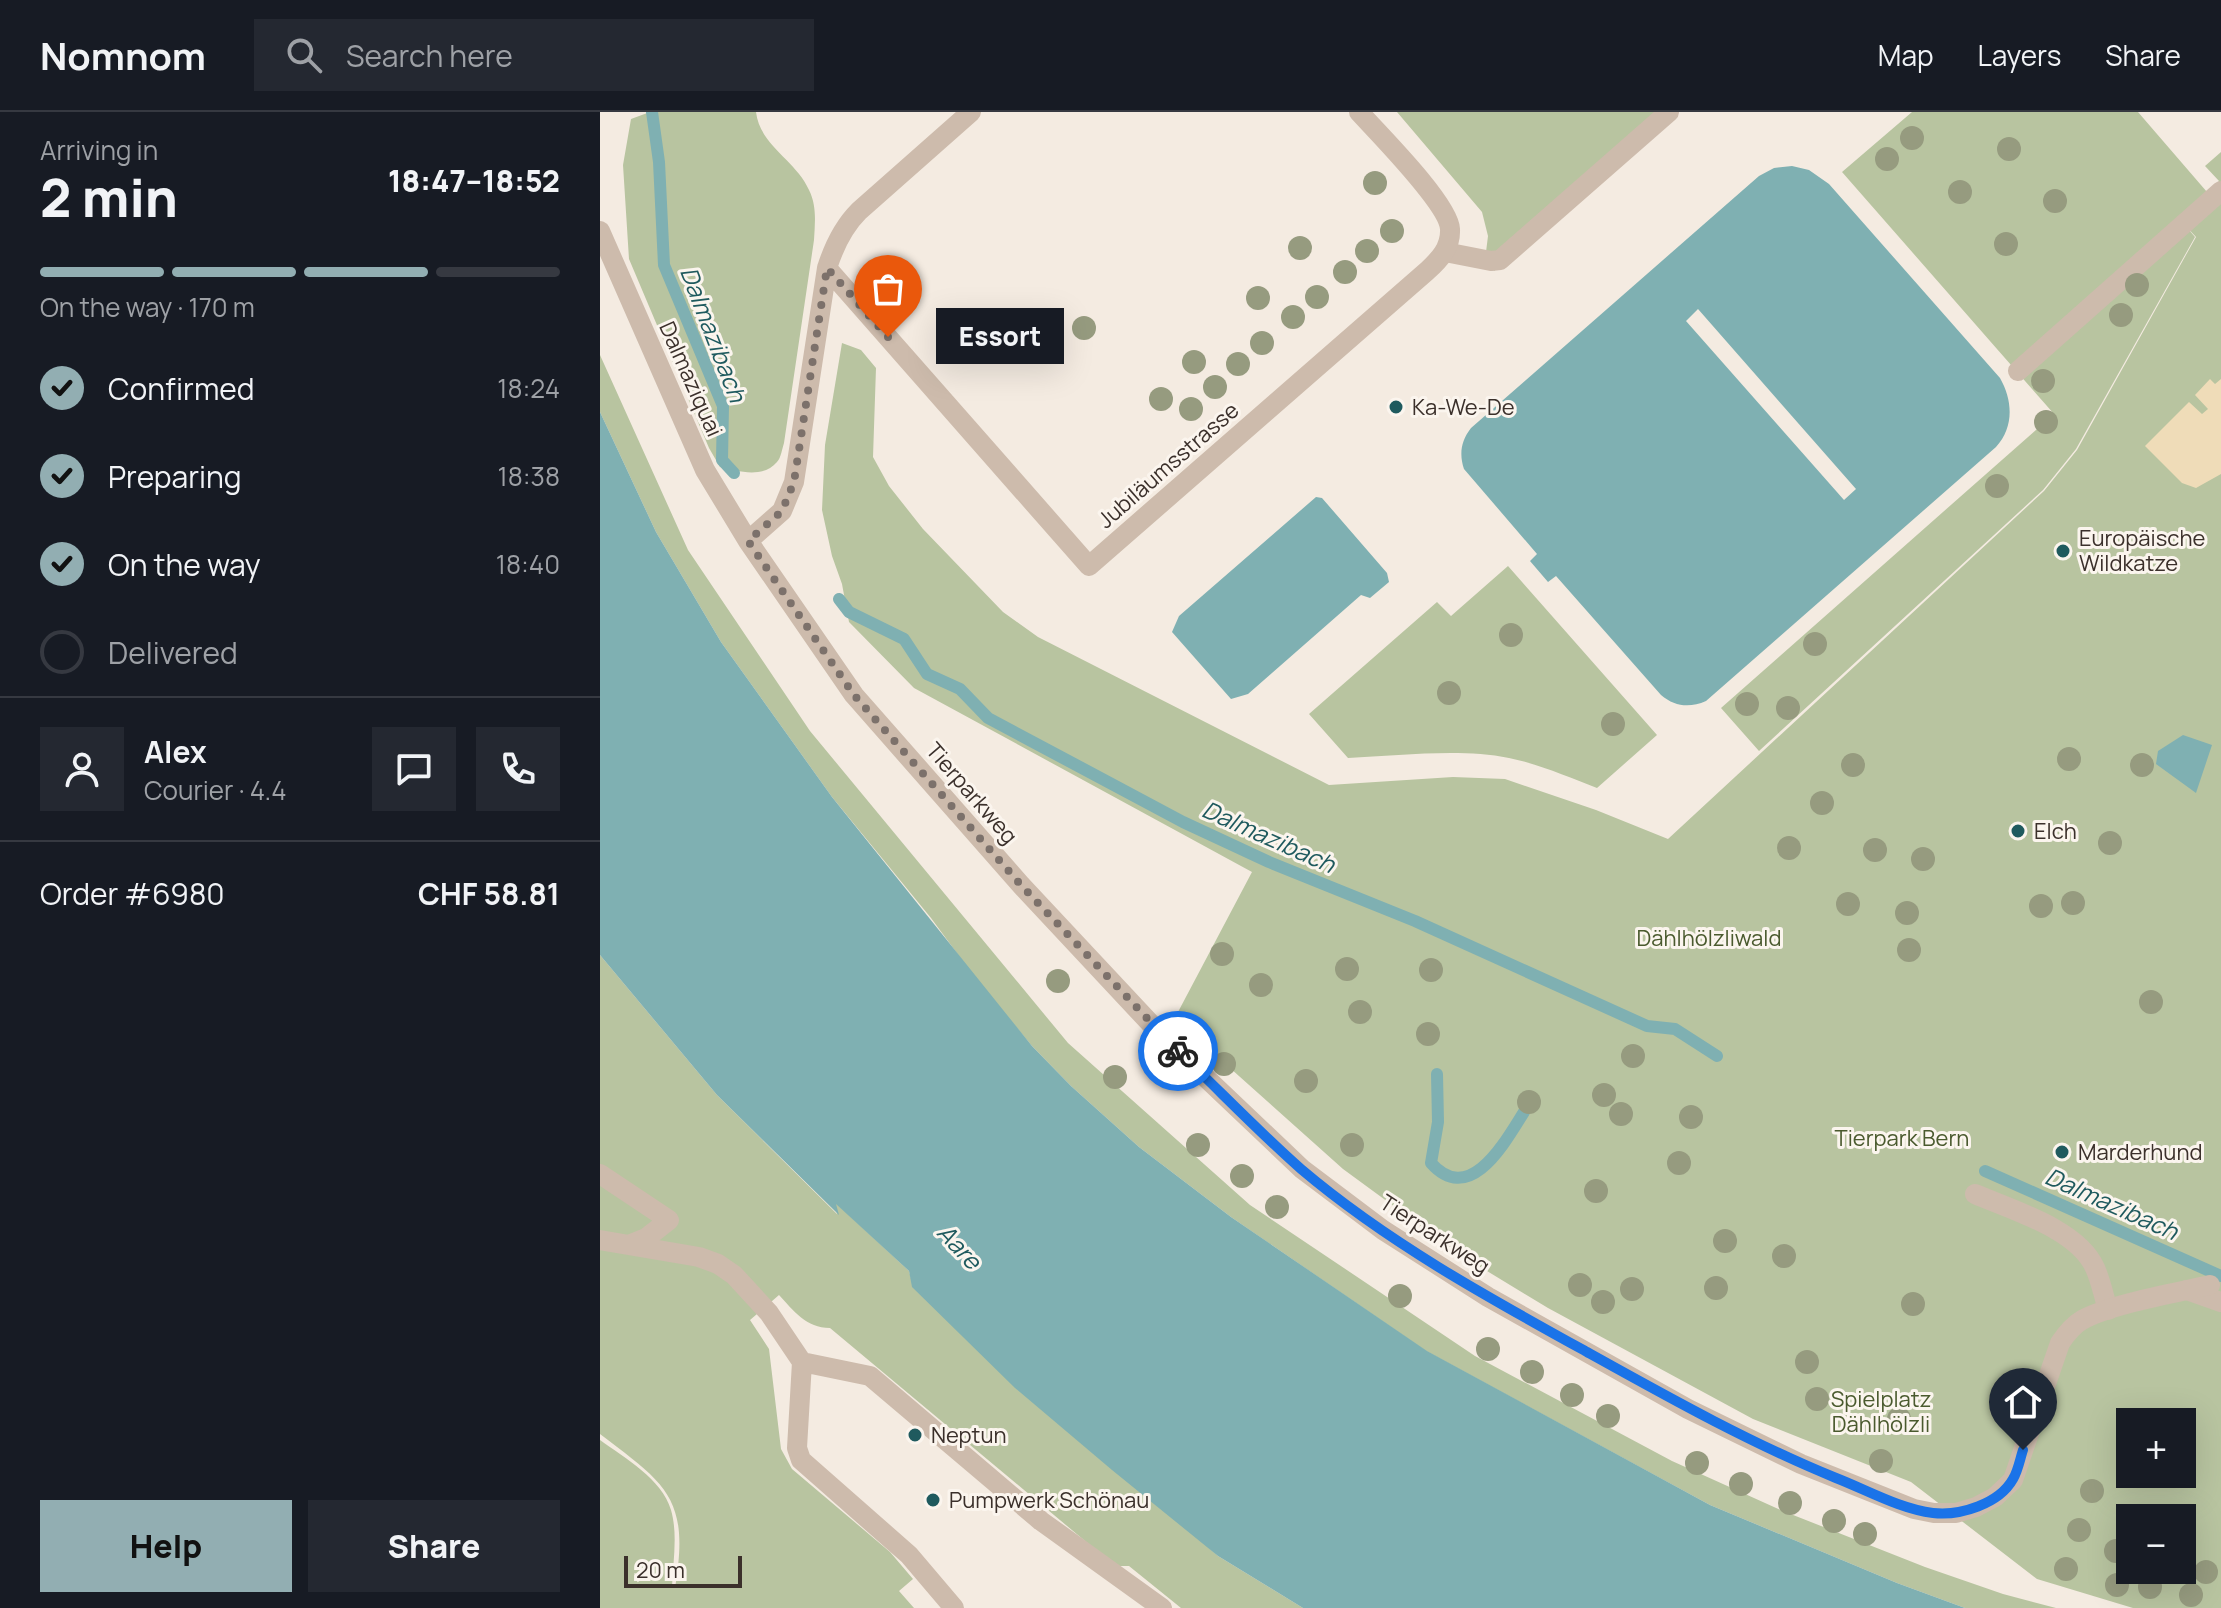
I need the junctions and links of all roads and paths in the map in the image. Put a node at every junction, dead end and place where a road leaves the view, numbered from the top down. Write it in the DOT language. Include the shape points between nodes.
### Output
graph roads {
  1 [pos="971,112"];
  2 [pos="1359,112"];
  3 [pos="1669,112"];
  4 [pos="2221,191"];
  5 [pos="600,231"];
  6 [pos="1445,252"];
  7 [pos="827,268"];
  8 [pos="2018,371"];
  9 [pos="748,541"];
  10 [pos="600,1174"];
  11 [pos="1975,1194"];
  12 [pos="600,1240"];
  13 [pos="631,1244"];
  14 [pos="2215,1283"];
  15 [pos="2187,1290"];
  16 [pos="2221,1302"];
  17 [pos="2108,1310"];
  18 [pos="802,1362"];
  19 [pos="954,1608"];
  20 [pos="1162,1608"];
  1 -- 7 [label="street" via="851,219"];
  2 -- 6 [label="street" via="1445,212 1450,234"];
  3 -- 6 [label="street" via="1500,260"];
  4 -- 8 [label="street"];
  5 -- 9 [label="street, Dalmaziquai" via="705,470"];
  6 -- 7 [label="street, Jubiläumsstrasse" via="1089,566"];
  7 -- 9 [label="street" via="794,482 782,511"];
  9 -- 17 [label="street, Tierparkweg" via="854,695 1165,1039 1302,1169 1383,1230 1488,1297 1688,1409 1801,1464 1934,1513 1976,1507 2013,1480 2060,1343 2079,1322"];
  10 -- 13 [label="street" via="669,1220"];
  11 -- 17 [label="street" via="2059,1232 2081,1248 2095,1268"];
  12 -- 13 [label="street"];
  13 -- 18 [label="street" via="699,1257 734,1275 769,1313"];
  14 -- 15 [label="street, Tierparkweg"];
  15 -- 16 [label="street"];
  15 -- 17 [label="street, Tierparkweg"];
  18 -- 19 [label="street" via="797,1448 801,1460 909,1555"];
  18 -- 20 [label="street" via="870,1376 1041,1521"];
}
